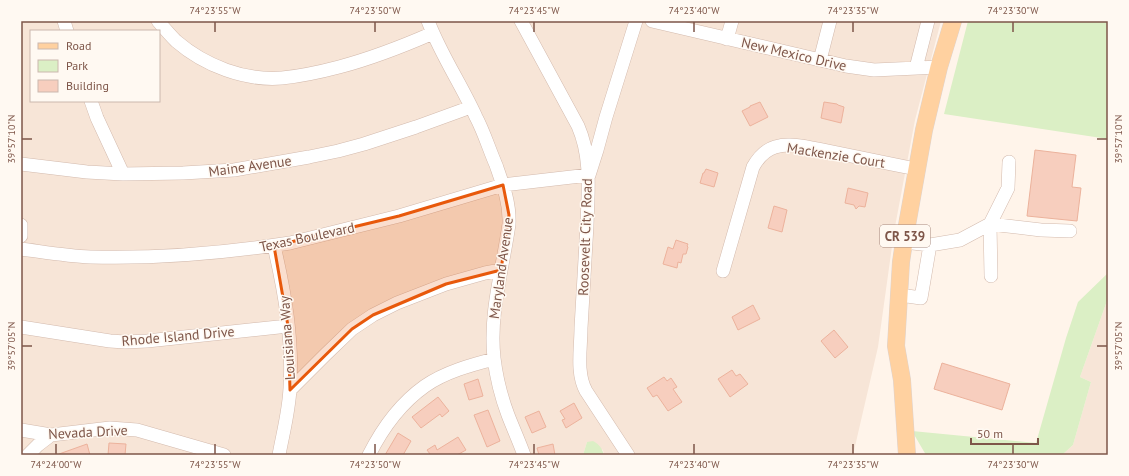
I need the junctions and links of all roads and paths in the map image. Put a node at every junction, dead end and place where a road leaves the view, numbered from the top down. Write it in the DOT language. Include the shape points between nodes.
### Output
graph roads {
  1 [pos="158,21"];
  2 [pos="521,21"];
  3 [pos="636,21"];
  4 [pos="652,21"];
  5 [pos="732,21"];
  6 [pos="830,21"];
  7 [pos="928,21"];
  8 [pos="953,21"];
  9 [pos="431,27"];
  10 [pos="727,39"];
  11 [pos="820,60"];
  12 [pos="939,67"];
  13 [pos="916,68"];
  14 [pos="91,102"];
  15 [pos="471,107"];
  16 [pos="606,117"];
  17 [pos="582,136"];
  18 [pos="1009,162"];
  19 [pos="21,164"];
  20 [pos="916,169"];
  21 [pos="123,174"];
  22 [pos="589,175"];
  23 [pos="503,186"];
  24 [pos="990,224"];
  25 [pos="21,225"];
  26 [pos="1070,232"];
  27 [pos="21,236"];
  28 [pos="904,242"];
  29 [pos="930,245"];
  30 [pos="274,246"];
  31 [pos="21,248"];
  32 [pos="502,270"];
  33 [pos="723,271"];
  34 [pos="991,276"];
  35 [pos="900,295"];
  36 [pos="288,326"];
  37 [pos="21,327"];
  38 [pos="494,359"];
  39 [pos="290,390"];
  40 [pos="21,430"];
  41 [pos="51,435"];
  42 [pos="28,455"];
  43 [pos="224,455"];
  44 [pos="279,455"];
  45 [pos="369,455"];
  46 [pos="524,455"];
  47 [pos="628,455"];
  48 [pos="907,455"];
  1 -- 9 [label="street" via="181,44 212,64 238,74 268,78 300,76 363,60 381,54"];
  2 -- 17 [label="street, Roosevelt City Road"];
  3 -- 16 [label="street"];
  4 -- 10 [label="street, New Mexico Drive"];
  5 -- 10 [label="street"];
  6 -- 11 [label="street"];
  7 -- 13 [label="street"];
  8 -- 12 [label="main road, CR 539"];
  9 -- 15 [label="street, Maryland Avenue"];
  10 -- 11 [label="street, New Mexico Drive"];
  11 -- 13 [label="street, New Mexico Drive" via="864,70"];
  12 -- 13 [label="street, New Mexico Drive"];
  12 -- 20 [label="main road, CR 539"];
  14 -- 21 [label="street"];
  15 -- 21 [label="street, Maine Avenue" via="364,144 309,157 234,170"];
  15 -- 23 [label="street, Maryland Avenue"];
  16 -- 17 [label="street" via="597,130"];
  16 -- 22 [label="street"];
  17 -- 22 [label="street, Roosevelt City Road"];
  18 -- 24 [label="street" via="1008,188"];
  19 -- 21 [label="street, Maine Avenue"];
  20 -- 28 [label="main road, CR 539"];
  20 -- 33 [label="street, Mackenzie Court" via="793,146 770,149 761,155 753,167"];
  22 -- 23 [label="street, Texas Boulevard"];
  22 -- 47 [label="street, Roosevelt City Road" via="581,373 586,391"];
  23 -- 30 [label="street, Texas Boulevard" via="399,216"];
  23 -- 32 [label="street, Maryland Avenue" via="510,215"];
  24 -- 26 [label="street"];
  24 -- 29 [label="street" via="960,240"];
  24 -- 34 [label="street"];
  25 -- 27 [label="street"];
  28 -- 29 [label="street"];
  28 -- 35 [label="main road, CR 539"];
  29 -- 35 [label="street" via="921,298"];
  30 -- 31 [label="street, Texas Boulevard" via="183,256 113,257 89,257"];
  30 -- 36 [label="street, Louisiana Way" via="286,302"];
  32 -- 38 [label="street, Maryland Avenue" via="494,315"];
  32 -- 39 [label="street" via="446,284 373,315 352,329"];
  35 -- 48 [label="main road, CR 539" via="896,346 902,380"];
  36 -- 37 [label="street, Rhode Island Drive" via="125,342"];
  36 -- 39 [label="street, Louisiana Way"];
  38 -- 45 [label="street" via="456,370 426,385 394,416"];
  38 -- 46 [label="street, Maryland Avenue" via="505,407"];
  39 -- 44 [label="street, Louisiana Way"];
  40 -- 41 [label="street, Nevada Drive"];
  41 -- 42 [label="street"];
  41 -- 43 [label="street, Nevada Drive" via="124,428"];
}
